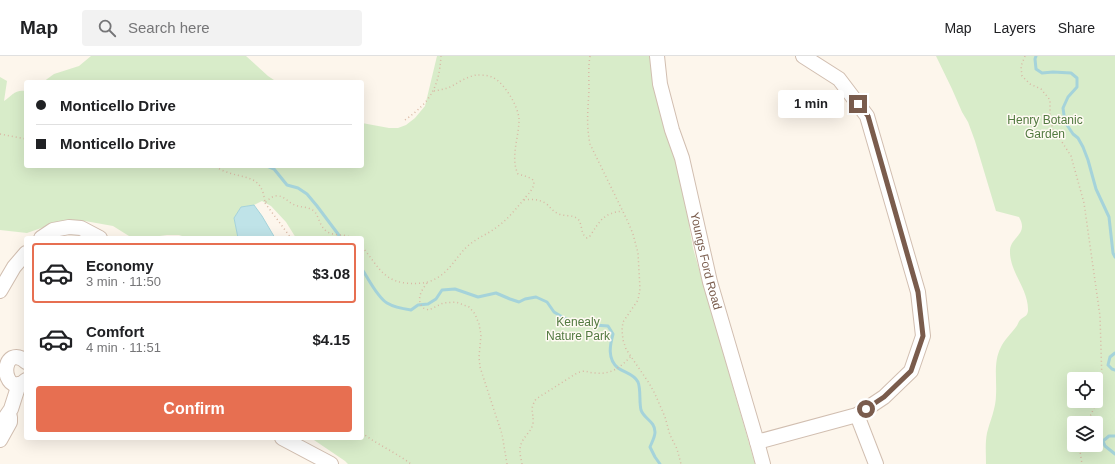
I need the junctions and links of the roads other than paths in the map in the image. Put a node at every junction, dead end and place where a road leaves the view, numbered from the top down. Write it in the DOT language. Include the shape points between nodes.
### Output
graph roads {
  1 [pos="657,56"];
  2 [pos="803,56"];
  3 [pos="44,236"];
  4 [pos="96,236"];
  5 [pos="24,255"];
  6 [pos="0,291"];
  7 [pos="24,361"];
  8 [pos="2,362"];
  9 [pos="2,382"];
  10 [pos="22,382"];
  11 [pos="11,409"];
  12 [pos="857,415"];
  13 [pos="0,425"];
  14 [pos="0,440"];
  15 [pos="286,440"];
  16 [pos="757,442"];
  17 [pos="331,464"];
  18 [pos="762,464"];
  19 [pos="876,464"];
  1 -- 16 [label="street, Youngs Ford Road" via="660,84 682,158 710,282"];
  2 -- 12 [label="street" via="839,79 868,116 918,292 923,336 911,371 884,397"];
  3 -- 4 [label="street" via="53,230 69,227 81,228"];
  5 -- 6 [label="street"];
  7 -- 8 [label="street" via="15,357"];
  8 -- 9 [label="street"];
  9 -- 10 [label="street"];
  10 -- 11 [label="street"];
  11 -- 13 [label="street"];
  11 -- 14 [label="street" via="10,422"];
  12 -- 16 [label="street"];
  12 -- 19 [label="street"];
  15 -- 17 [label="street"];
  16 -- 18 [label="street, Youngs Ford Road"];
}
